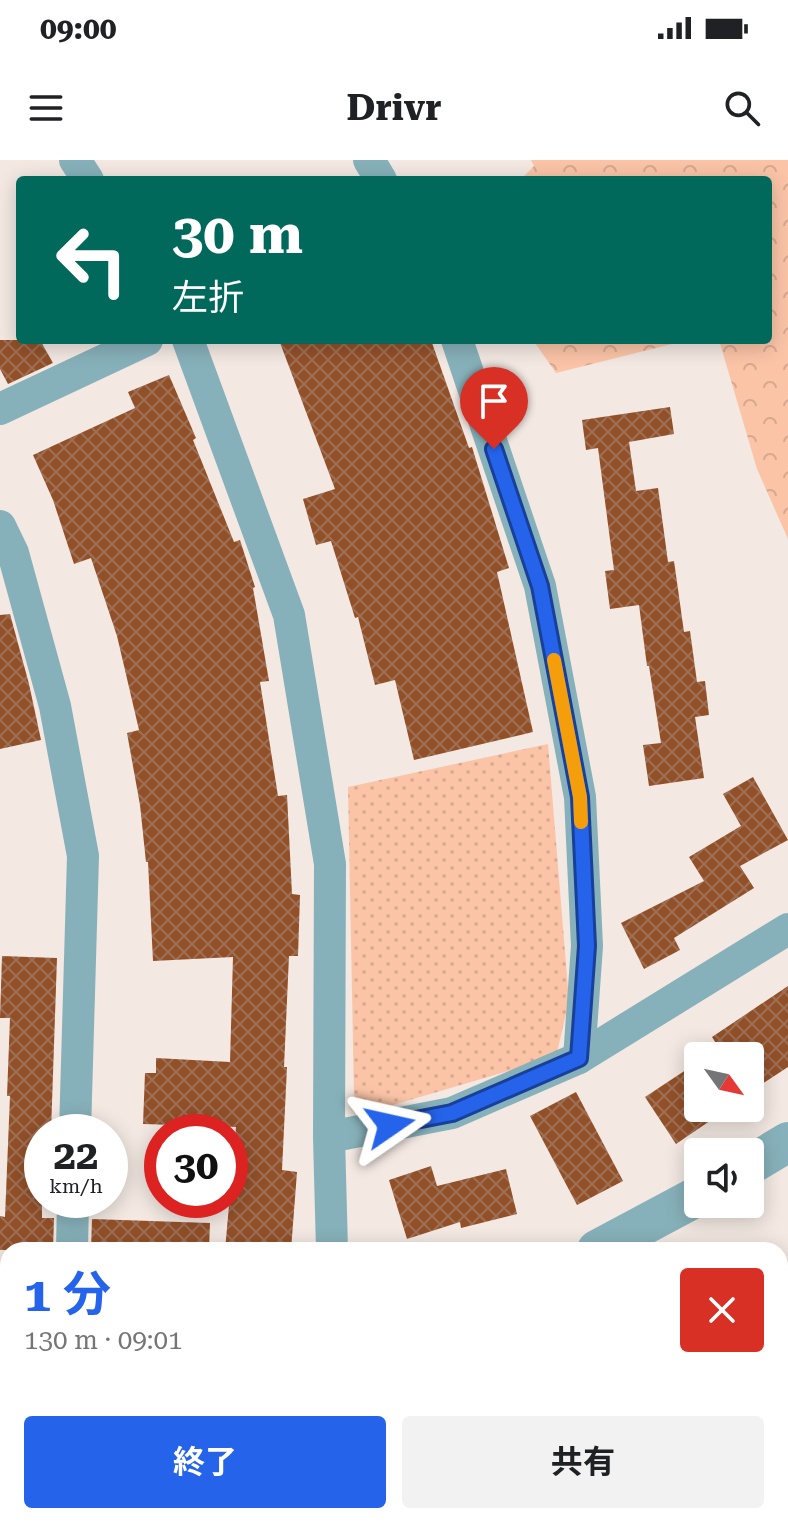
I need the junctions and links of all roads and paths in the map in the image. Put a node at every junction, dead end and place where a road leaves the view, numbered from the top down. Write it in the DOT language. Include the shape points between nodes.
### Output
graph roads {
  1 [pos="138,344"];
  2 [pos="189,344"];
  3 [pos="458,344"];
  4 [pos="0,409"];
  5 [pos="0,526"];
  6 [pos="788,929"];
  7 [pos="579,1058"];
  8 [pos="76,1114"];
  9 [pos="329,1137"];
  10 [pos="788,1142"];
  11 [pos="764,1157"];
  12 [pos="684,1203"];
  13 [pos="73,1218"];
  14 [pos="72,1242"];
  15 [pos="332,1242"];
  16 [pos="612,1242"];
  1 -- 4 [label="street"];
  2 -- 9 [label="street" via="289,615 330,864"];
  3 -- 7 [label="street" via="540,586 580,797 587,946"];
  5 -- 8 [label="street" via="13,553 55,706 83,856"];
  6 -- 7 [label="street"];
  7 -- 9 [label="street" via="452,1113"];
  9 -- 15 [label="street"];
  10 -- 11 [label="street"];
  12 -- 16 [label="street"];
  13 -- 14 [label="street"];
}
